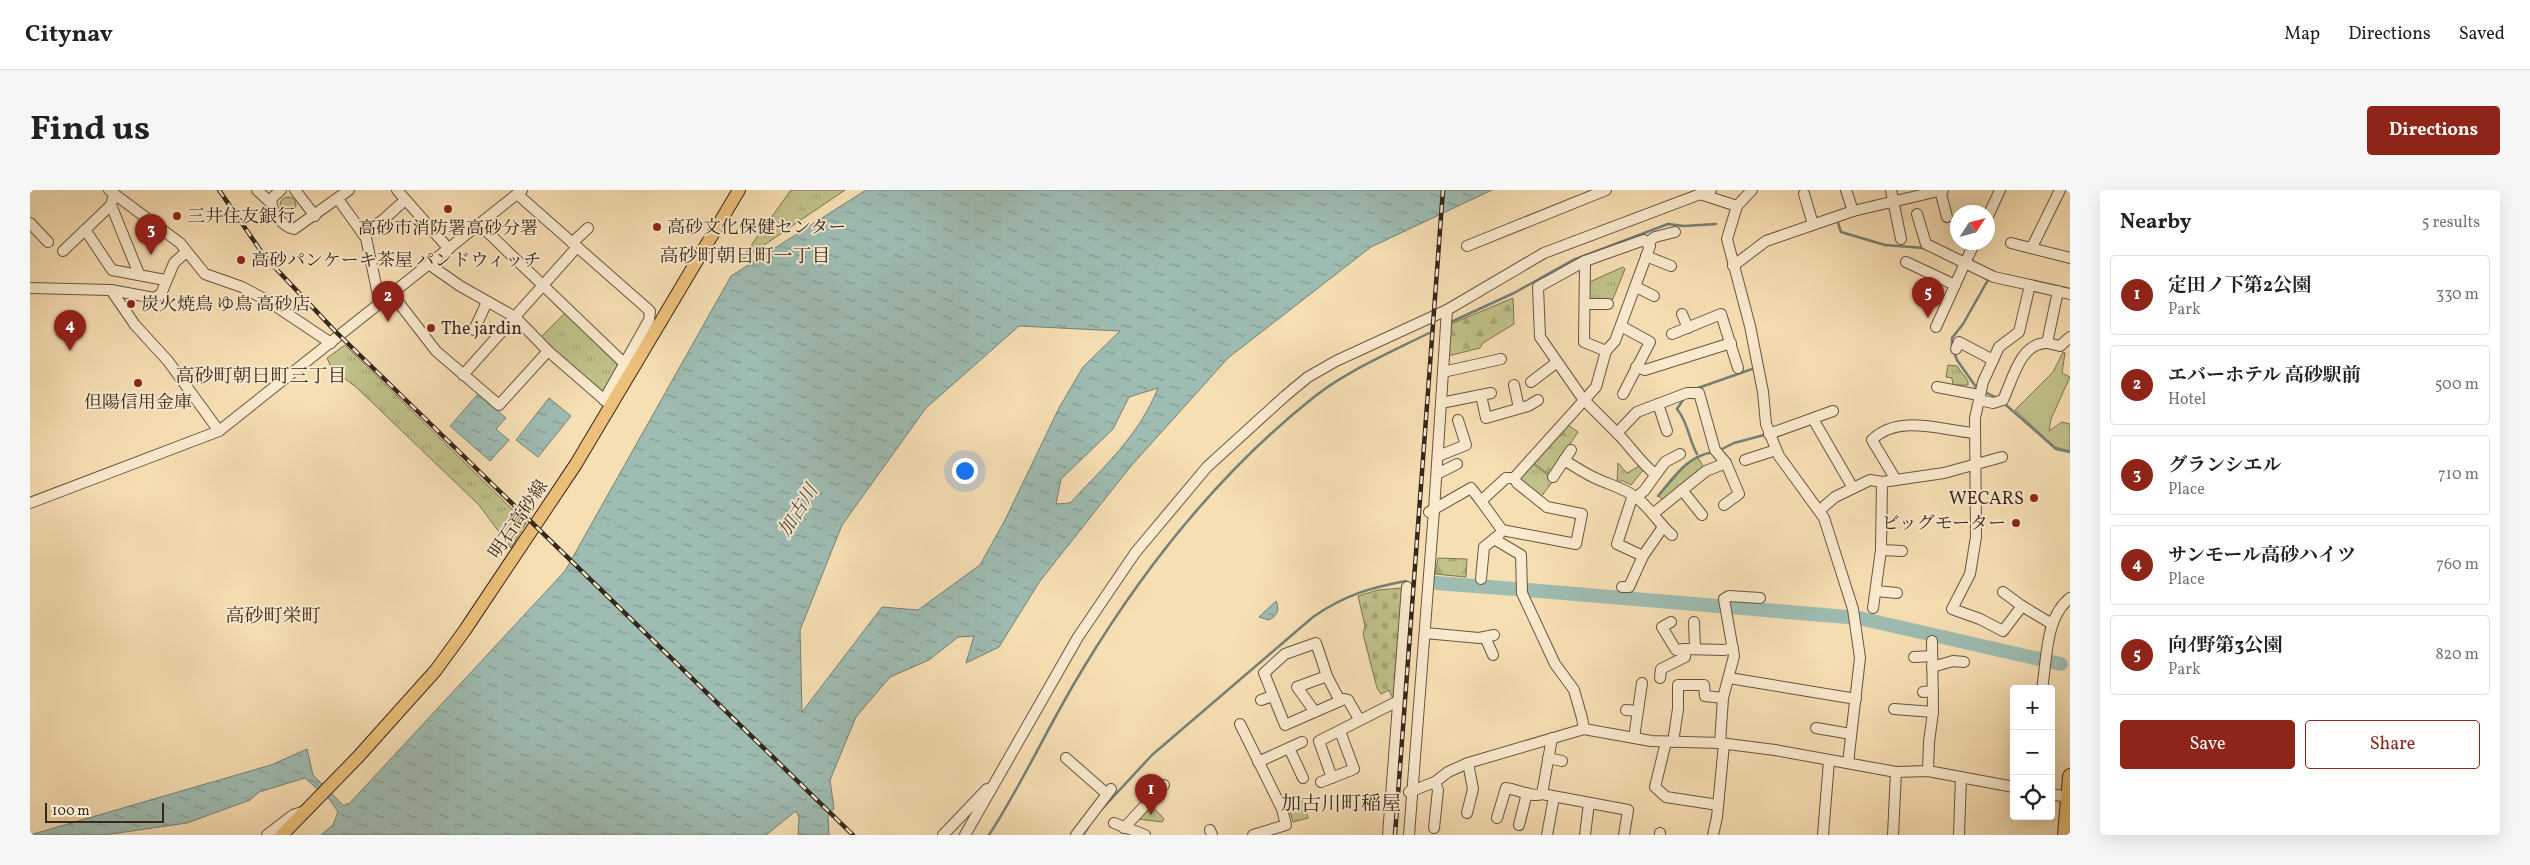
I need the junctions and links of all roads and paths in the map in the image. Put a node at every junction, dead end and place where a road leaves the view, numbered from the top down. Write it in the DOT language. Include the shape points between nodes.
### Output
graph roads {
  1 [pos="257,190"];
  2 [pos="281,190"];
  3 [pos="296,190"];
  4 [pos="349,190"];
  5 [pos="397,190"];
  6 [pos="739,190"];
  7 [pos="1606,190"];
  8 [pos="1711,190"];
  9 [pos="1752,190"];
  10 [pos="1846,190"];
  11 [pos="1891,190"];
  12 [pos="1941,190"];
  13 [pos="2000,190"];
  14 [pos="2060,190"];
  15 [pos="520,192"];
  16 [pos="1700,194"];
  17 [pos="1804,194"];
  18 [pos="111,196"];
  19 [pos="338,200"];
  20 [pos="406,200"];
  21 [pos="1893,202"];
  22 [pos="271,203"];
  23 [pos="1993,205"];
  24 [pos="1737,206"];
  25 [pos="1853,211"];
  26 [pos="1917,214"];
  27 [pos="315,216"];
  28 [pos="1947,217"];
  29 [pos="30,223"];
  30 [pos="1813,224"];
  31 [pos="480,226"];
  32 [pos="588,228"];
  33 [pos="86,231"];
  34 [pos="362,232"];
  35 [pos="1675,232"];
  36 [pos="1901,239"];
  37 [pos="48,242"];
  38 [pos="1647,243"];
  39 [pos="2011,243"];
  40 [pos="574,245"];
  41 [pos="1467,246"];
  42 [pos="2032,247"];
  43 [pos="449,249"];
  44 [pos="1971,250"];
  45 [pos="63,251"];
  46 [pos="186,252"];
  47 [pos="1646,256"];
  48 [pos="2070,258"];
  49 [pos="1585,261"];
  50 [pos="1906,262"];
  51 [pos="430,265"];
  52 [pos="1964,265"];
  53 [pos="1671,266"];
  54 [pos="1733,266"];
  55 [pos="139,274"];
  56 [pos="165,280"];
  57 [pos="1955,285"];
  58 [pos="2030,285"];
  59 [pos="542,286"];
  60 [pos="1636,287"];
  61 [pos="30,288"];
  62 [pos="111,290"];
  63 [pos="2058,291"];
  64 [pos="392,294"];
  65 [pos="2070,294"];
  66 [pos="1654,296"];
  67 [pos="487,302"];
  68 [pos="380,304"];
  69 [pos="1585,304"];
  70 [pos="1608,304"];
  71 [pos="1447,310"];
  72 [pos="1682,314"];
  73 [pos="515,317"];
  74 [pos="1941,322"];
  75 [pos="1621,326"];
  76 [pos="1688,328"];
  77 [pos="474,330"];
  78 [pos="1672,334"];
  79 [pos="2070,337"];
  80 [pos="331,343"];
  81 [pos="1731,343"];
  82 [pos="2046,343"];
  83 [pos="1956,349"];
  84 [pos="548,351"];
  85 [pos="1606,351"];
  86 [pos="1501,359"];
  87 [pos="1993,360"];
  88 [pos="625,364"];
  89 [pos="1556,364"];
  90 [pos="1636,367"];
  91 [pos="1738,368"];
  92 [pos="1443,372"];
  93 [pos="463,375"];
  94 [pos="1531,382"];
  95 [pos="1514,385"];
  96 [pos="1943,385"];
  97 [pos="1623,389"];
  98 [pos="1979,397"];
  99 [pos="1583,399"];
  100 [pos="1538,400"];
  101 [pos="608,403"];
  102 [pos="1441,403"];
  103 [pos="1658,404"];
  104 [pos="1519,408"];
  105 [pos="1833,411"];
  106 [pos="1813,419"];
  107 [pos="1458,420"];
  108 [pos="219,431"];
  109 [pos="1667,431"];
  110 [pos="1617,433"];
  111 [pos="1975,433"];
  112 [pos="1769,434"];
  113 [pos="1571,450"];
  114 [pos="1776,450"];
  115 [pos="1680,454"];
  116 [pos="1438,456"];
  117 [pos="2002,457"];
  118 [pos="1564,460"];
  119 [pos="1745,460"];
  120 [pos="1726,463"];
  121 [pos="1457,464"];
  122 [pos="1974,464"];
  123 [pos="1437,474"];
  124 [pos="1655,474"];
  125 [pos="1553,477"];
  126 [pos="1514,478"];
  127 [pos="1896,480"];
  128 [pos="1882,482"];
  129 [pos="1853,488"];
  130 [pos="1682,490"];
  131 [pos="1636,497"];
  132 [pos="1481,501"];
  133 [pos="30,503"];
  134 [pos="1724,505"];
  135 [pos="1820,510"];
  136 [pos="1432,511"];
  137 [pos="1654,513"];
  138 [pos="1702,515"];
  139 [pos="1662,526"];
  140 [pos="1502,530"];
  141 [pos="1672,535"];
  142 [pos="1494,539"];
  143 [pos="1881,550"];
  144 [pos="1902,551"];
  145 [pos="1644,556"];
  146 [pos="1481,579"];
  147 [pos="1407,587"];
  148 [pos="1622,587"];
  149 [pos="1876,591"];
  150 [pos="2003,592"];
  151 [pos="1897,593"];
  152 [pos="1760,598"];
  153 [pos="2070,598"];
  154 [pos="2022,606"];
  155 [pos="1873,608"];
  156 [pos="1672,622"];
  157 [pos="1694,622"];
  158 [pos="2052,624"];
  159 [pos="1425,633"];
  160 [pos="1932,641"];
  161 [pos="1690,648"];
  162 [pos="1733,648"];
  163 [pos="1493,655"];
  164 [pos="1932,656"];
  165 [pos="1914,657"];
  166 [pos="1964,662"];
  167 [pos="1932,667"];
  168 [pos="1328,676"];
  169 [pos="1660,678"];
  170 [pos="1729,678"];
  171 [pos="1642,683"];
  172 [pos="2043,685"];
  173 [pos="1273,696"];
  174 [pos="1724,698"];
  175 [pos="1261,700"];
  176 [pos="1856,700"];
  177 [pos="1340,701"];
  178 [pos="1398,701"];
  179 [pos="1899,706"];
  180 [pos="1315,712"];
  181 [pos="1933,712"];
  182 [pos="1359,719"];
  183 [pos="1240,724"];
  184 [pos="1816,728"];
  185 [pos="1584,729"];
  186 [pos="1340,731"];
  187 [pos="1851,734"];
  188 [pos="1552,738"];
  189 [pos="1634,738"];
  190 [pos="1302,742"];
  191 [pos="1669,742"];
  192 [pos="1722,744"];
  193 [pos="1289,748"];
  194 [pos="1066,758"];
  195 [pos="1548,758"];
  196 [pos="1562,761"];
  197 [pos="1829,761"];
  198 [pos="1258,762"];
  199 [pos="1468,763"];
  200 [pos="1848,764"];
  201 [pos="1928,771"];
  202 [pos="1896,772"];
  203 [pos="2070,776"];
  204 [pos="998,778"];
  205 [pos="1303,778"];
  206 [pos="1332,778"];
  207 [pos="1962,778"];
  208 [pos="1321,782"];
  209 [pos="1435,782"];
  210 [pos="1164,785"];
  211 [pos="2010,786"];
  212 [pos="1411,791"];
  213 [pos="1527,793"];
  214 [pos="1542,794"];
  215 [pos="2055,795"];
  216 [pos="1554,797"];
  217 [pos="2068,797"];
  218 [pos="1589,803"];
  219 [pos="1718,804"];
  220 [pos="306,811"];
  221 [pos="1502,812"];
  222 [pos="1467,813"];
  223 [pos="1519,825"];
  224 [pos="1434,828"];
  225 [pos="268,835"];
  226 [pos="282,835"];
  227 [pos="944,835"];
  228 [pos="965,835"];
  229 [pos="1076,835"];
  230 [pos="1144,835"];
  231 [pos="1253,835"];
  232 [pos="1388,835"];
  233 [pos="1409,835"];
  234 [pos="1547,835"];
  235 [pos="1585,835"];
  236 [pos="1624,835"];
  237 [pos="1713,835"];
  238 [pos="1823,835"];
  239 [pos="1893,835"];
  240 [pos="1959,835"];
  241 [pos="2065,835"];
  1 -- 22 [label="street"];
  2 -- 22 [label="street" via="273,196"];
  3 -- 27 [label="street"];
  4 -- 19 [label="street"];
  5 -- 20 [label="street"];
  6 -- 101 [label="main road, 明石高砂線"];
  7 -- 41 [label="street"];
  8 -- 16 [label="street"];
  9 -- 24 [label="street"];
  10 -- 25 [label="street"];
  11 -- 21 [label="street"];
  12 -- 21 [label="street"];
  12 -- 28 [label="street"];
  13 -- 23 [label="street"];
  14 -- 42 [label="street"];
  15 -- 31 [label="street"];
  15 -- 40 [label="street"];
  16 -- 24 [label="street"];
  16 -- 71 [label="street" via="1544,253"];
  17 -- 30 [label="street"];
  18 -- 33 [label="street"];
  18 -- 46 [label="street" via="168,234"];
  18 -- 55 [label="street"];
  19 -- 27 [label="street"];
  19 -- 34 [label="street"];
  20 -- 34 [label="street" via="383,220"];
  20 -- 43 [label="street"];
  21 -- 25 [label="street"];
  21 -- 36 [label="street"];
  22 -- 27 [label="street" via="288,228 298,228"];
  24 -- 54 [label="street" via="1727,239"];
  25 -- 30 [label="street"];
  26 -- 52 [label="street" via="1926,244"];
  29 -- 37 [label="street"];
  30 -- 54 [label="street" via="1766,241"];
  31 -- 43 [label="street"];
  31 -- 59 [label="street"];
  32 -- 40 [label="street"];
  33 -- 45 [label="street"];
  33 -- 55 [label="street" via="112,270"];
  34 -- 68 [label="street"];
  35 -- 38 [label="street" via="1655,237"];
  38 -- 47 [label="street" via="1650,246"];
  38 -- 49 [label="street" via="1644,240"];
  39 -- 42 [label="street"];
  40 -- 59 [label="street"];
  40 -- 88 [label="street" via="650,311 650,320"];
  42 -- 48 [label="street"];
  43 -- 51 [label="street"];
  44 -- 52 [label="street"];
  46 -- 56 [label="street" via="174,262"];
  46 -- 80 [label="street" via="205,274 242,287 268,301"];
  47 -- 53 [label="street"];
  47 -- 60 [label="street"];
  49 -- 69 [label="street"];
  49 -- 89 [label="street" via="1538,287 1540,337"];
  50 -- 57 [label="street"];
  51 -- 64 [label="street"];
  51 -- 67 [label="street"];
  52 -- 57 [label="street"];
  52 -- 58 [label="street" via="1994,277"];
  54 -- 112 [label="street" via="1750,326"];
  55 -- 56 [label="street"];
  56 -- 62 [label="street" via="161,294 154,298"];
  57 -- 74 [label="street"];
  58 -- 63 [label="street"];
  58 -- 87 [label="street" via="2019,332 1999,348"];
  59 -- 73 [label="street"];
  59 -- 88 [label="street"];
  60 -- 66 [label="street"];
  60 -- 75 [label="street"];
  61 -- 62 [label="street"];
  62 -- 108 [label="street"];
  63 -- 65 [label="street"];
  63 -- 82 [label="street"];
  64 -- 68 [label="street"];
  64 -- 93 [label="street" via="436,351"];
  67 -- 73 [label="street"];
  67 -- 77 [label="street"];
  68 -- 80 [label="street"];
  69 -- 70 [label="street"];
  69 -- 85 [label="street" via="1584,342"];
  71 -- 92 [label="street"];
  71 -- 204 [label="street" via="1392,333 1308,377 1207,467 1130,560 1078,637"];
  72 -- 76 [label="street"];
  73 -- 84 [label="street"];
  73 -- 93 [label="street"];
  75 -- 85 [label="street" via="1615,341"];
  75 -- 90 [label="street" via="1650,342"];
  76 -- 78 [label="street"];
  76 -- 81 [label="street" via="1721,314"];
  79 -- 82 [label="street" via="2060,346"];
  80 -- 108 [label="street"];
  81 -- 90 [label="street" via="1645,370"];
  81 -- 91 [label="street"];
  82 -- 98 [label="street" via="2037,343 2026,350 2003,400 1993,403"];
  83 -- 87 [label="street" via="1959,342"];
  84 -- 93 [label="street" via="498,405"];
  84 -- 101 [label="street"];
  85 -- 99 [label="street" via="1596,387"];
  86 -- 92 [label="street"];
  87 -- 98 [label="street"];
  88 -- 101 [label="street"];
  89 -- 94 [label="street"];
  89 -- 99 [label="street"];
  90 -- 97 [label="street"];
  92 -- 102 [label="street"];
  95 -- 104 [label="street"];
  96 -- 98 [label="street"];
  98 -- 111 [label="street"];
  99 -- 110 [label="street"];
  99 -- 126 [label="street"];
  100 -- 104 [label="street"];
  101 -- 220 [label="main road, 明石高砂線" via="570,472 436,670"];
  102 -- 104 [label="street" via="1486,394 1486,418"];
  102 -- 116 [label="street"];
  103 -- 109 [label="street"];
  103 -- 110 [label="street" via="1638,412"];
  103 -- 120 [label="street" via="1687,393 1699,393 1704,428"];
  105 -- 106 [label="street"];
  106 -- 112 [label="street"];
  106 -- 129 [label="street"];
  107 -- 116 [label="street" via="1466,445"];
  108 -- 133 [label="street"];
  110 -- 124 [label="street" via="1641,463"];
  111 -- 122 [label="street"];
  111 -- 127 [label="street" via="1927,425 1882,430 1872,440"];
  112 -- 114 [label="street"];
  113 -- 118 [label="street"];
  114 -- 119 [label="street"];
  114 -- 135 [label="street" via="1793,478"];
  115 -- 124 [label="street" via="1665,462"];
  116 -- 123 [label="street"];
  117 -- 122 [label="street"];
  118 -- 125 [label="street"];
  118 -- 131 [label="street"];
  120 -- 130 [label="street" via="1706,471"];
  120 -- 134 [label="street" via="1743,492"];
  121 -- 123 [label="street"];
  122 -- 127 [label="street"];
  122 -- 154 [label="street" via="1976,537 1970,552 1970,574 1960,586 1950,608 2003,632"];
  123 -- 136 [label="street"];
  124 -- 131 [label="street"];
  126 -- 132 [label="street" via="1506,478"];
  126 -- 140 [label="street" via="1547,507 1582,514 1576,544"];
  127 -- 128 [label="street"];
  128 -- 129 [label="street" via="1870,480"];
  128 -- 143 [label="street"];
  129 -- 135 [label="street"];
  130 -- 137 [label="street"];
  130 -- 138 [label="street"];
  131 -- 137 [label="street"];
  131 -- 145 [label="street" via="1631,501 1617,544"];
  132 -- 136 [label="street" via="1471,488"];
  132 -- 140 [label="street"];
  135 -- 176 [label="street" via="1856,623 1860,658"];
  136 -- 159 [label="street"];
  137 -- 139 [label="street"];
  139 -- 141 [label="street"];
  139 -- 145 [label="street"];
  140 -- 142 [label="street"];
  142 -- 146 [label="street" via="1484,547 1479,560"];
  142 -- 185 [label="street" via="1521,555 1522,593 1552,658 1574,690"];
  143 -- 144 [label="street"];
  143 -- 149 [label="street"];
  145 -- 148 [label="street" via="1629,587"];
  147 -- 178 [label="street"];
  149 -- 151 [label="street"];
  149 -- 155 [label="street"];
  150 -- 154 [label="street"];
  152 -- 162 [label="street" via="1729,596 1724,599"];
  153 -- 158 [label="street"];
  154 -- 158 [label="street"];
  156 -- 161 [label="street" via="1662,627 1676,650"];
  157 -- 161 [label="street"];
  158 -- 172 [label="street"];
  159 -- 163 [label="street" via="1489,636"];
  159 -- 212 [label="street"];
  160 -- 164 [label="street"];
  161 -- 162 [label="street"];
  161 -- 169 [label="street" via="1685,657 1661,669"];
  162 -- 170 [label="street"];
  164 -- 165 [label="street"];
  164 -- 167 [label="street"];
  166 -- 167 [label="street" via="1953,661"];
  167 -- 181 [label="street" via="1928,692"];
  168 -- 173 [label="street" via="1316,643 1285,654 1264,673"];
  168 -- 177 [label="street"];
  168 -- 180 [label="street" via="1297,687"];
  170 -- 174 [label="street"];
  170 -- 176 [label="street"];
  171 -- 189 [label="street" via="1632,711"];
  173 -- 175 [label="street"];
  173 -- 180 [label="street" via="1285,725"];
  174 -- 191 [label="street" via="1705,696 1704,685 1678,685 1678,709"];
  174 -- 192 [label="street"];
  176 -- 187 [label="street"];
  177 -- 180 [label="street"];
  177 -- 182 [label="street" via="1348,700"];
  178 -- 182 [label="street"];
  178 -- 232 [label="street"];
  179 -- 181 [label="street"];
  181 -- 201 [label="street"];
  182 -- 186 [label="street"];
  183 -- 198 [label="street"];
  184 -- 187 [label="street"];
  185 -- 188 [label="street"];
  185 -- 189 [label="street"];
  186 -- 206 [label="street" via="1319,741"];
  186 -- 206 [label="street" via="1354,768"];
  187 -- 200 [label="street"];
  188 -- 195 [label="street"];
  188 -- 199 [label="street"];
  189 -- 191 [label="street"];
  190 -- 193 [label="street"];
  191 -- 192 [label="street"];
  191 -- 219 [label="street" via="1655,787 1666,797"];
  192 -- 197 [label="street"];
  192 -- 219 [label="street"];
  193 -- 198 [label="street"];
  193 -- 205 [label="street"];
  194 -- 229 [label="street" via="1109,792"];
  195 -- 196 [label="street"];
  195 -- 214 [label="street" via="1542,777"];
  197 -- 200 [label="street"];
  197 -- 238 [label="street"];
  198 -- 231 [label="street" via="1282,809 1286,825"];
  199 -- 209 [label="street"];
  199 -- 222 [label="street" via="1473,789 1466,800"];
  200 -- 202 [label="street"];
  201 -- 202 [label="street"];
  201 -- 207 [label="street"];
  202 -- 239 [label="street"];
  203 -- 217 [label="highway"];
  204 -- 227 [label="street"];
  204 -- 228 [label="street"];
  206 -- 208 [label="street"];
  207 -- 211 [label="street"];
  207 -- 240 [label="street"];
  209 -- 212 [label="street"];
  209 -- 224 [label="street" via="1438,790 1431,815"];
  210 -- 230 [label="street" via="1119,826"];
  212 -- 233 [label="street"];
  213 -- 214 [label="street"];
  213 -- 221 [label="street" via="1506,788"];
  213 -- 223 [label="street"];
  214 -- 216 [label="street"];
  215 -- 217 [label="street"];
  216 -- 218 [label="street"];
  216 -- 234 [label="street"];
  217 -- 241 [label="highway"];
  218 -- 235 [label="street"];
  218 -- 236 [label="street" via="1628,810"];
  219 -- 237 [label="street"];
  220 -- 225 [label="street" via="293,815"];
  220 -- 226 [label="main road, 明石高砂線"];
}
